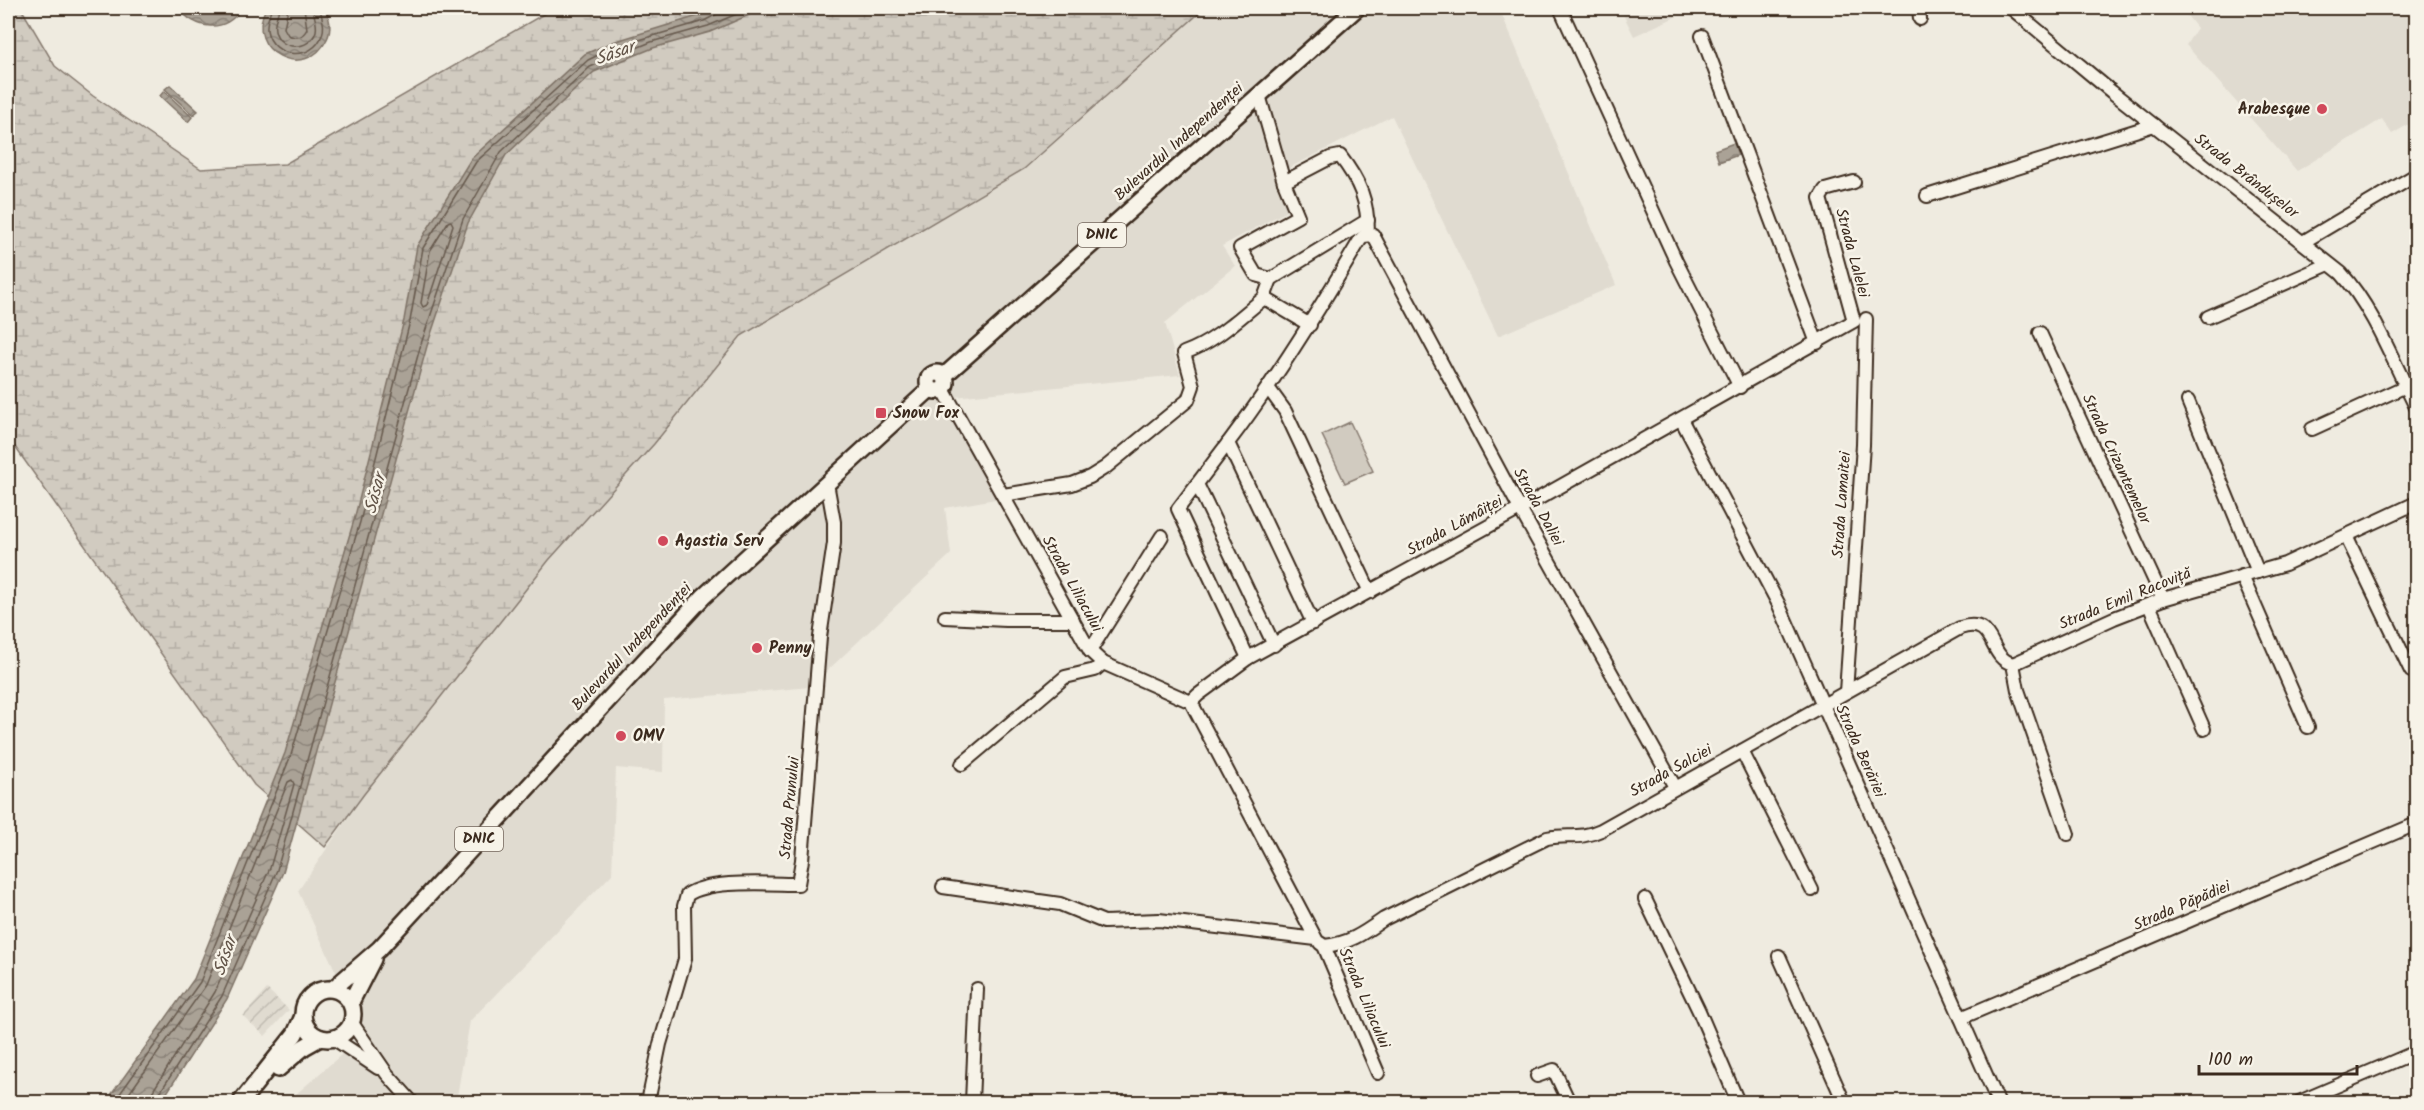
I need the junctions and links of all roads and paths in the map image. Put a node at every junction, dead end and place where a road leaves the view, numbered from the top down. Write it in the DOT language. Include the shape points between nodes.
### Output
graph roads {
  1 [pos="1357,8"];
  2 [pos="1560,8"];
  3 [pos="2011,8"];
  4 [pos="1702,36"];
  5 [pos="1259,95"];
  6 [pos="2154,125"];
  7 [pos="2416,175"];
  8 [pos="1284,182"];
  9 [pos="1854,182"];
  10 [pos="1927,196"];
  11 [pos="1368,220"];
  12 [pos="1372,237"];
  13 [pos="2303,242"];
  14 [pos="2329,264"];
  15 [pos="1271,279"];
  16 [pos="1264,298"];
  17 [pos="2208,317"];
  18 [pos="1860,320"];
  19 [pos="1310,325"];
  20 [pos="2040,333"];
  21 [pos="1818,343"];
  22 [pos="939,385"];
  23 [pos="2406,386"];
  24 [pos="1740,387"];
  25 [pos="1269,389"];
  26 [pos="2187,401"];
  27 [pos="2416,407"];
  28 [pos="1681,419"];
  29 [pos="2312,429"];
  30 [pos="1228,443"];
  31 [pos="827,483"];
  32 [pos="1197,484"];
  33 [pos="1003,495"];
  34 [pos="2416,503"];
  35 [pos="1520,509"];
  36 [pos="1162,536"];
  37 [pos="2346,536"];
  38 [pos="2258,572"];
  39 [pos="2242,576"];
  40 [pos="1370,592"];
  41 [pos="2163,599"];
  42 [pos="2149,605"];
  43 [pos="945,617"];
  44 [pos="1073,620"];
  45 [pos="1313,623"];
  46 [pos="1274,645"];
  47 [pos="1090,651"];
  48 [pos="1248,658"];
  49 [pos="1103,663"];
  50 [pos="2013,664"];
  51 [pos="2411,672"];
  52 [pos="1846,692"];
  53 [pos="1191,702"];
  54 [pos="1822,706"];
  55 [pos="2308,727"];
  56 [pos="2204,729"];
  57 [pos="1742,751"];
  58 [pos="962,764"];
  59 [pos="1675,787"];
  60 [pos="2416,824"];
  61 [pos="2068,834"];
  62 [pos="944,887"];
  63 [pos="1812,890"];
  64 [pos="1645,899"];
  65 [pos="1320,943"];
  66 [pos="379,949"];
  67 [pos="1779,956"];
  68 [pos="333,989"];
  69 [pos="977,989"];
  70 [pos="351,1002"];
  71 [pos="303,1016"];
  72 [pos="1961,1017"];
  73 [pos="352,1023"];
  74 [pos="327,1038"];
  75 [pos="2416,1052"];
  76 [pos="1378,1073"];
  77 [pos="387,1074"];
  78 [pos="1537,1076"];
  79 [pos="245,1099"];
  80 [pos="412,1102"];
  81 [pos="648,1102"];
  82 [pos="972,1102"];
  83 [pos="1569,1102"];
  84 [pos="1738,1102"];
  85 [pos="1844,1102"];
  86 [pos="1998,1102"];
  87 [pos="2299,1102"];
  1 -- 5 [label="main road, Bulevardul Independenței / DN1C"];
  2 -- 24 [label="street" via="1676,261"];
  3 -- 6 [label="street, Strada Brândușelor"];
  4 -- 21 [label="street"];
  5 -- 8 [label="street"];
  5 -- 22 [label="main road, Bulevardul Independenței / DN1C"];
  6 -- 10 [label="street"];
  6 -- 13 [label="street, Strada Brândușelor"];
  7 -- 13 [label="street"];
  8 -- 11 [label="street" via="1340,156 1353,172 1368,209"];
  8 -- 15 [label="street" via="1298,216 1240,248 1256,275"];
  9 -- 18 [label="street, Strada Lalelei" via="1825,190 1820,198"];
  11 -- 12 [label="street"];
  11 -- 15 [label="street"];
  12 -- 19 [label="street" via="1360,240"];
  12 -- 35 [label="street, Strada Daliei"];
  13 -- 14 [label="street, Strada Brândușelor"];
  14 -- 17 [label="street"];
  14 -- 23 [label="street, Strada Brândușelor" via="2353,287"];
  15 -- 16 [label="street"];
  16 -- 19 [label="street"];
  16 -- 33 [label="street" via="1217,337 1184,353 1193,386 1188,400 1106,467 1072,484"];
  18 -- 21 [label="street, Strada Lămâiței"];
  18 -- 52 [label="street, Strada Lamaitei" via="1863,445"];
  19 -- 25 [label="street"];
  20 -- 41 [label="street, Strada Crizantemelor"];
  21 -- 24 [label="street, Strada Lămâiței"];
  22 -- 31 [label="main road, Bulevardul Independenței / DN1C"];
  22 -- 33 [label="street, Strada Liliacului"];
  23 -- 27 [label="street, Strada Brândușelor"];
  23 -- 29 [label="street"];
  24 -- 28 [label="street, Strada Lămâiței"];
  25 -- 30 [label="street"];
  25 -- 40 [label="street" via="1285,411"];
  26 -- 38 [label="street"];
  28 -- 35 [label="street, Strada Lămâiței"];
  28 -- 54 [label="street, Strada Berăriei" via="1778,603"];
  30 -- 32 [label="street"];
  30 -- 45 [label="street"];
  31 -- 66 [label="main road, Bulevardul Independenței / DN1C" via="703,597"];
  31 -- 81 [label="street, Strada Prunului" via="834,543 820,637 798,884 730,884 687,895 685,959"];
  32 -- 46 [label="street"];
  32 -- 48 [label="street" via="1178,509"];
  33 -- 44 [label="street, Strada Liliacului"];
  34 -- 37 [label="street, Strada Emil Racoviță"];
  35 -- 40 [label="street, Strada Lămâiței"];
  35 -- 59 [label="street, Strada Daliei"];
  36 -- 47 [label="street"];
  37 -- 38 [label="street, Strada Emil Racoviță"];
  37 -- 51 [label="street"];
  38 -- 39 [label="street, Strada Emil Racoviță"];
  39 -- 41 [label="street, Strada Emil Racoviță"];
  39 -- 55 [label="street"];
  40 -- 45 [label="street, Strada Lămâiței"];
  41 -- 42 [label="street, Strada Emil Racoviță"];
  42 -- 50 [label="street, Strada Emil Racoviță"];
  42 -- 56 [label="street"];
  43 -- 44 [label="street"];
  44 -- 47 [label="street, Strada Liliacului"];
  45 -- 46 [label="street, Strada Lămâiței"];
  46 -- 48 [label="street, Strada Lămâiței"];
  47 -- 49 [label="street, Strada Liliacului"];
  48 -- 53 [label="street, Strada Lămâiței"];
  49 -- 53 [label="street, Strada Liliacului"];
  49 -- 58 [label="street" via="1095,670 1065,677"];
  50 -- 52 [label="street, Strada Salciei" via="2000,656 1988,633 1970,624"];
  50 -- 61 [label="street" via="2018,690"];
  52 -- 54 [label="street, Strada Salciei"];
  53 -- 65 [label="street, Strada Liliacului"];
  54 -- 57 [label="street, Strada Salciei"];
  54 -- 72 [label="street, Strada Berăriei"];
  57 -- 59 [label="street, Strada Salciei"];
  57 -- 63 [label="street"];
  59 -- 65 [label="street, Strada Salciei" via="1588,836 1547,838 1384,919 1348,942"];
  60 -- 72 [label="street, Strada Păpădiei"];
  62 -- 65 [label="street, Strada Liliacului" via="1060,904 1104,922 1159,920"];
  64 -- 84 [label="street"];
  65 -- 76 [label="street, Strada Liliacului"];
  66 -- 68 [label="main road, Bulevardul Independenței / DN1C"];
  66 -- 70 [label="main road, Bulevardul Independenței / DN1C"];
  67 -- 85 [label="street"];
  68 -- 70 [label="main road" via="344,993"];
  68 -- 71 [label="main road, DN1C" via="311,995"];
  69 -- 82 [label="street"];
  70 -- 73 [label="main road"];
  71 -- 74 [label="main road" via="312,1033"];
  71 -- 79 [label="main road, DN1C" via="295,1034"];
  72 -- 86 [label="street, Strada Berăriei"];
  73 -- 74 [label="main road, DN1C" via="341,1035"];
  73 -- 77 [label="street"];
  74 -- 77 [label="street"];
  74 -- 79 [label="main road, DN1C" via="288,1059"];
  75 -- 87 [label="street"];
  77 -- 80 [label="street"];
  78 -- 83 [label="street" via="1554,1070"];
}
